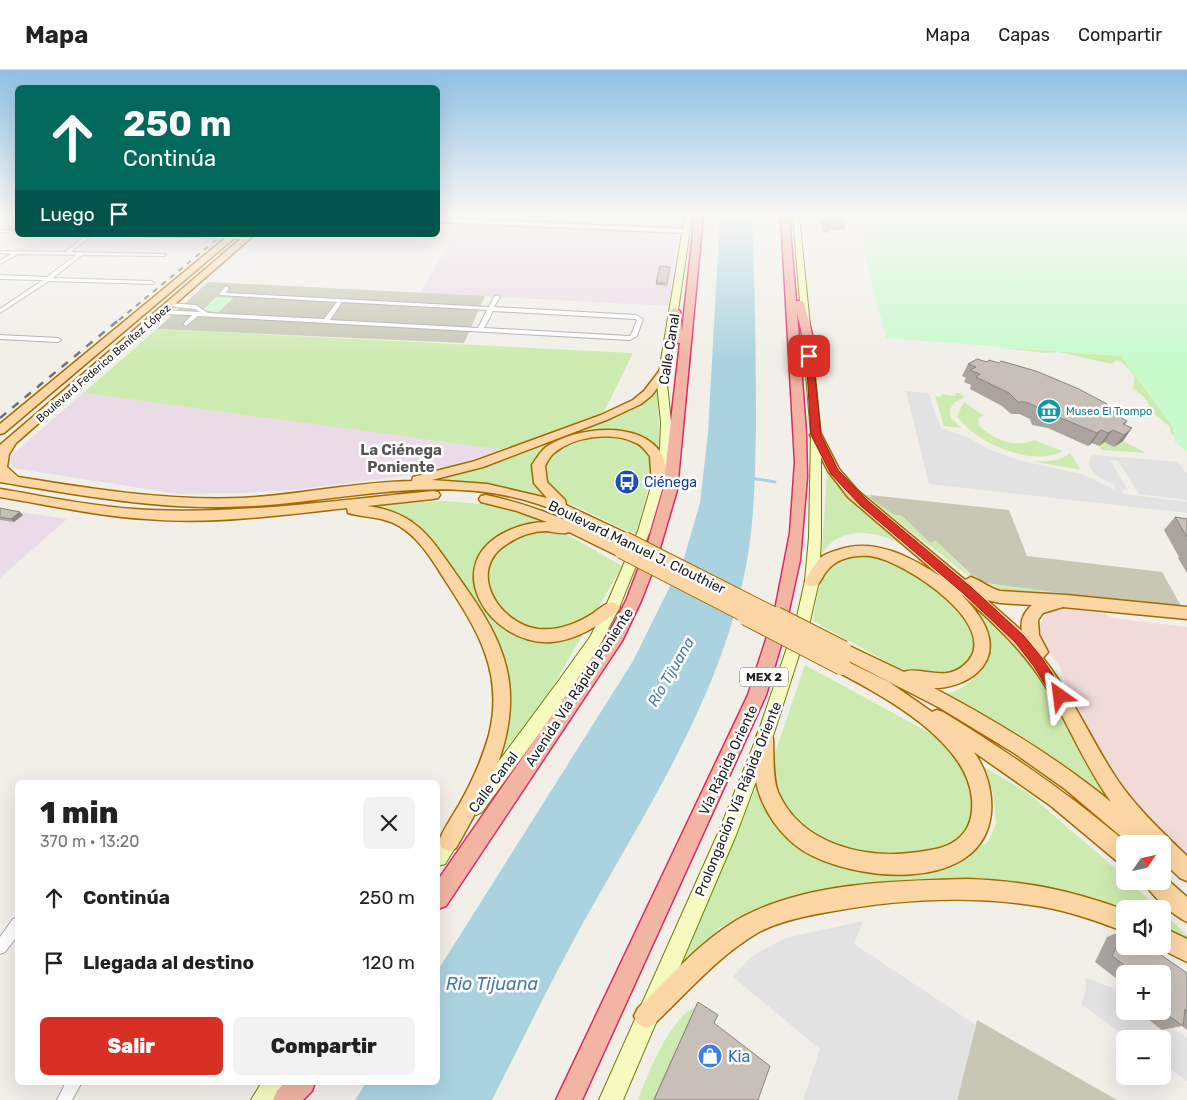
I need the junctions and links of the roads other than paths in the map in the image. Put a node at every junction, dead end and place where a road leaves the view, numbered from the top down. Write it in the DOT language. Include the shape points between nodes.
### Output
graph roads {
  1 [pos="68,264"];
  2 [pos="199,264"];
  3 [pos="216,264"];
  4 [pos="681,264"];
  5 [pos="689,264"];
  6 [pos="788,264"];
  7 [pos="790,264"];
  8 [pos="801,264"];
  9 [pos="0,277"];
  10 [pos="48,279"];
  11 [pos="151,283"];
  12 [pos="226,288"];
  13 [pos="497,297"];
  14 [pos="340,301"];
  15 [pos="165,309"];
  16 [pos="491,309"];
  17 [pos="675,311"];
  18 [pos="0,312"];
  19 [pos="196,314"];
  20 [pos="207,315"];
  21 [pos="326,322"];
  22 [pos="186,324"];
  23 [pos="480,330"];
  24 [pos="0,337"];
  25 [pos="808,338"];
  26 [pos="58,340"];
  27 [pos="664,372"];
  28 [pos="681,376"];
  29 [pos="0,430"];
  30 [pos="816,435"];
  31 [pos="13,441"];
  32 [pos="0,451"];
  33 [pos="0,478"];
  34 [pos="15,481"];
  35 [pos="391,486"];
  36 [pos="658,486"];
  37 [pos="0,493"];
  38 [pos="864,504"];
  39 [pos="316,508"];
  40 [pos="580,517"];
  41 [pos="586,534"];
  42 [pos="623,545"];
  43 [pos="812,581"];
  44 [pos="612,608"];
  45 [pos="1187,613"];
  46 [pos="1187,620"];
  47 [pos="842,658"];
  48 [pos="878,667"];
  49 [pos="883,687"];
  50 [pos="764,739"];
  51 [pos="1095,760"];
  52 [pos="1135,835"];
  53 [pos="1152,835"];
  54 [pos="449,842"];
  55 [pos="1116,847"];
  56 [pos="440,854"];
  57 [pos="1171,855"];
  58 [pos="1171,865"];
  59 [pos="1187,871"];
  60 [pos="1187,878"];
  61 [pos="1164,890"];
  62 [pos="440,895"];
  63 [pos="1187,911"];
  64 [pos="1116,918"];
  65 [pos="15,928"];
  66 [pos="1171,943"];
  67 [pos="0,947"];
  68 [pos="1187,952"];
  69 [pos="646,1016"];
  70 [pos="73,1085"];
  71 [pos="274,1085"];
  72 [pos="300,1085"];
  73 [pos="307,1085"];
  74 [pos="64,1100"];
  75 [pos="263,1100"];
  76 [pos="286,1100"];
  77 [pos="297,1100"];
  78 [pos="569,1100"];
  79 [pos="611,1100"];
  1 -- 10 [label="street"];
  2 -- 29 [label="main road, Boulevard Federico Benítez López"];
  3 -- 15 [label="main road, Boulevard Federico Benítez López"];
  4 -- 17 [label="main road, Calle Canal"];
  5 -- 28 [label="highway, Avenida Vía Rápida Poniente"];
  6 -- 78 [label="highway, Vía Rápida Oriente / MEX 2" via="801,438 800,477 786,597 774,649 728,762"];
  7 -- 25 [label="highway"];
  8 -- 25 [label="main road, Prolongación Vía Rápida Oriente"];
  9 -- 10 [label="street"];
  10 -- 11 [label="street"];
  10 -- 18 [label="street"];
  12 -- 14 [label="street" via="222,294"];
  13 -- 16 [label="street"];
  14 -- 16 [label="street"];
  14 -- 21 [label="street"];
  15 -- 19 [label="street"];
  15 -- 20 [label="street" via="196,307"];
  15 -- 31 [label="main road, Boulevard Federico Benítez López"];
  16 -- 23 [label="street"];
  16 -- 23 [label="street" via="640,319 634,336 630,338"];
  17 -- 27 [label="main road, Calle Canal"];
  17 -- 28 [label="highway"];
  19 -- 20 [label="street"];
  19 -- 22 [label="street"];
  20 -- 21 [label="street"];
  21 -- 23 [label="street"];
  24 -- 26 [label="street"];
  25 -- 30 [label="main road, Prolongación Vía Rápida Oriente"];
  27 -- 35 [label="main road" via="637,402 606,417 479,464"];
  27 -- 36 [label="main road, Calle Canal" via="666,448"];
  28 -- 62 [label="highway, Avenida Vía Rápida Poniente" via="670,490 663,522 631,608 551,734"];
  30 -- 38 [label="main road" via="834,471"];
  30 -- 43 [label="main road, Prolongación Vía Rápida Oriente" via="816,537"];
  31 -- 32 [label="main road, Boulevard Federico Benítez López"];
  31 -- 34 [label="main road" via="3,454 1,468"];
  33 -- 34 [label="main road, Boulevard Manuel J. Clouthier"];
  34 -- 35 [label="main road, Boulevard Manuel J. Clouthier" via="95,494 223,503"];
  35 -- 40 [label="main road, Boulevard Manuel J. Clouthier" via="493,490 542,501"];
  36 -- 40 [label="main road" via="658,462 644,443 607,432 565,442 538,463 536,475 550,496"];
  36 -- 44 [label="main road, Calle Canal" via="644,531"];
  37 -- 39 [label="main road, Boulevard Manuel J. Clouthier" via="148,515 220,515"];
  38 -- 45 [label="main road" via="909,532 988,594"];
  38 -- 51 [label="main road" via="1020,639 1052,682"];
  39 -- 41 [label="main road, Boulevard Manuel J. Clouthier" via="422,495 475,498 526,508"];
  39 -- 54 [label="main road" via="367,510 399,518 412,526 440,560 476,614 493,649 501,686 501,715 495,744 488,768"];
  40 -- 42 [label="main road, Boulevard Manuel J. Clouthier"];
  41 -- 42 [label="main road, Boulevard Manuel J. Clouthier"];
  41 -- 44 [label="main road" via="547,526 513,534 499,543 481,564 481,584 503,619 514,627 536,634 560,634 580,629"];
  42 -- 47 [label="main road, Boulevard Manuel J. Clouthier, bridge"];
  43 -- 48 [label="main road" via="827,561 839,554 861,550 887,554 915,567 942,586 963,606 982,638 979,658 969,671 956,679 921,680"];
  43 -- 50 [label="main road, Prolongación Vía Rápida Oriente" via="803,621"];
  44 -- 54 [label="main road, Calle Canal" via="595,641 563,688"];
  46 -- 51 [label="main road" via="1067,604 1040,607 1033,614 1028,624 1030,635 1074,705"];
  47 -- 48 [label="main road, Boulevard Manuel J. Clouthier"];
  47 -- 49 [label="main road, Boulevard Manuel J. Clouthier"];
  48 -- 52 [label="main road, Boulevard Manuel J. Clouthier" via="958,709 1024,750 1081,790"];
  49 -- 50 [label="main road" via="949,738 962,750 973,768 982,792 982,815 973,836 956,852 934,860 894,865 850,861 822,852 799,835 777,810 766,783"];
  49 -- 55 [label="main road, Boulevard Manuel J. Clouthier" via="1006,762"];
  50 -- 69 [label="main road, Prolongación Vía Rápida Oriente" via="727,836"];
  51 -- 53 [label="main road" via="1130,812"];
  54 -- 56 [label="main road, Calle Canal"];
  57 -- 59 [label="main road"];
  58 -- 60 [label="main road"];
  61 -- 63 [label="main road"];
  64 -- 69 [label="main road" via="1053,898 987,890 902,893 818,903 777,914 738,932"];
  65 -- 67 [label="street"];
  66 -- 68 [label="main road"];
  69 -- 79 [label="main road, Prolongación Vía Rápida Oriente"];
  70 -- 74 [label="street"];
  71 -- 75 [label="main road"];
  72 -- 76 [label="highway"];
  73 -- 77 [label="highway"];
}
